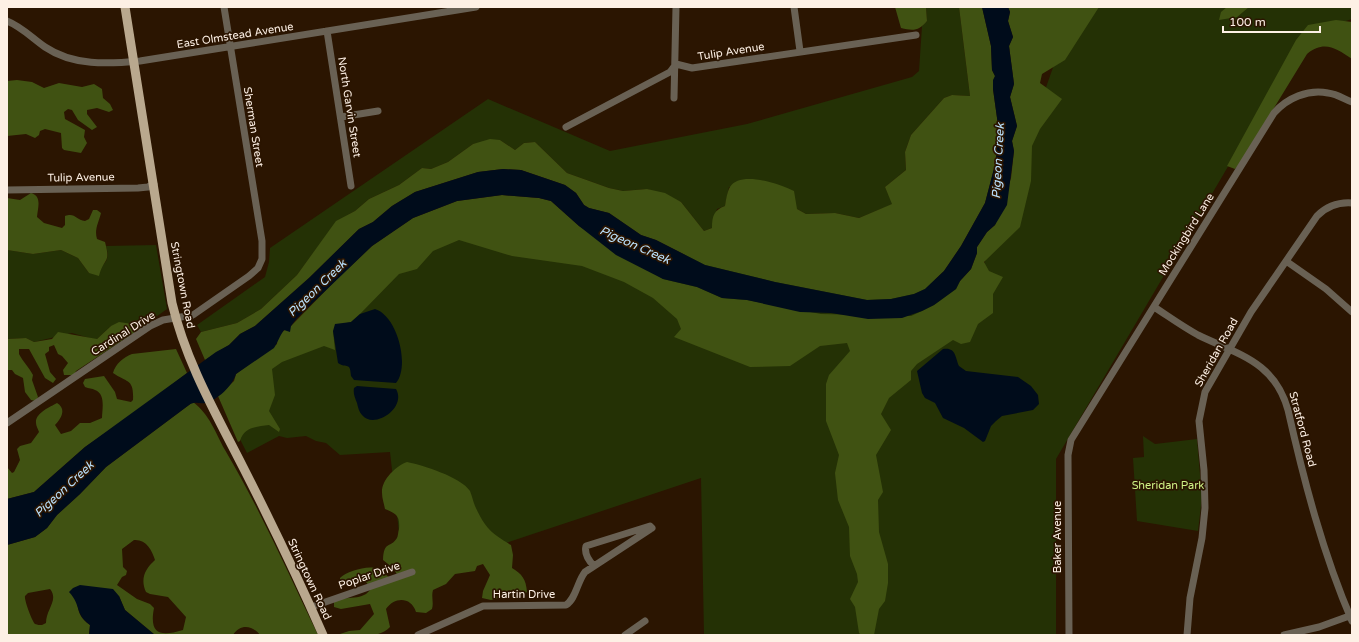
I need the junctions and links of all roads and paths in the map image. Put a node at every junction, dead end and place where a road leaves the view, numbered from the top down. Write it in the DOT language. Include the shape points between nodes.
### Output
graph roads {
  1 [pos="125,7"];
  2 [pos="224,7"];
  3 [pos="476,7"];
  4 [pos="676,7"];
  5 [pos="794,7"];
  6 [pos="436,10"];
  7 [pos="7,21"];
  8 [pos="327,31"];
  9 [pos="916,35"];
  10 [pos="230,47"];
  11 [pos="800,51"];
  12 [pos="134,62"];
  13 [pos="676,64"];
  14 [pos="674,98"];
  15 [pos="1352,102"];
  16 [pos="378,111"];
  17 [pos="341,117"];
  18 [pos="566,127"];
  19 [pos="154,184"];
  20 [pos="351,186"];
  21 [pos="7,190"];
  22 [pos="1352,203"];
  23 [pos="262,251"];
  24 [pos="1286,261"];
  25 [pos="1154,307"];
  26 [pos="1352,312"];
  27 [pos="176,318"];
  28 [pos="1229,349"];
  29 [pos="7,422"];
  30 [pos="1071,440"];
  31 [pos="594,566"];
  32 [pos="412,572"];
  33 [pos="310,607"];
  34 [pos="1351,617"];
  35 [pos="645,621"];
  36 [pos="323,635"];
  37 [pos="418,635"];
  38 [pos="625,635"];
  39 [pos="1069,635"];
  40 [pos="1186,635"];
  41 [pos="1284,635"];
  1 -- 12 [label="main road, Stringtown Road"];
  2 -- 10 [label="street, Sherman Street"];
  3 -- 6 [label="street, East Olmstead Avenue"];
  4 -- 13 [label="street"];
  5 -- 11 [label="street"];
  6 -- 8 [label="street, East Olmstead Avenue"];
  7 -- 12 [label="street, East Olmstead Avenue" via="66,58 98,63"];
  8 -- 10 [label="street, East Olmstead Avenue"];
  8 -- 17 [label="street, North Garvin Street"];
  9 -- 11 [label="street, Tulip Avenue"];
  10 -- 12 [label="street, East Olmstead Avenue"];
  10 -- 23 [label="street, Sherman Street"];
  11 -- 13 [label="street, Tulip Avenue" via="692,68"];
  12 -- 19 [label="main road, Stringtown Road"];
  13 -- 14 [label="street"];
  13 -- 18 [label="street" via="670,72"];
  15 -- 25 [label="street, Mockingbird Lane" via="1328,93 1312,93 1290,99 1278,108"];
  16 -- 17 [label="street"];
  17 -- 20 [label="street, North Garvin Street"];
  19 -- 21 [label="street, Tulip Avenue" via="138,188"];
  19 -- 27 [label="main road, Stringtown Road"];
  22 -- 24 [label="street, Sheridan Road" via="1334,204 1317,216"];
  23 -- 27 [label="street, Cardinal Drive" via="258,268 249,276 193,315"];
  24 -- 26 [label="street" via="1326,289"];
  24 -- 28 [label="street, Sheridan Road"];
  25 -- 28 [label="street, Stratford Road" via="1196,334"];
  25 -- 30 [label="street, Mockingbird Lane"];
  27 -- 29 [label="street, Cardinal Drive" via="150,326"];
  27 -- 33 [label="main road, Stringtown Road" via="181,339"];
  28 -- 34 [label="street, Stratford Road" via="1255,361 1271,375 1282,391 1310,500"];
  28 -- 40 [label="street, Sheridan Road" via="1209,382 1200,411 1205,508"];
  30 -- 39 [label="street, Baker Avenue" via="1068,455"];
  31 -- 31 [label="street, Hartin Drive" via="652,528 650,526 635,530 586,546 588,560"];
  31 -- 37 [label="street, Hartin Drive" via="580,578 573,596 566,605 483,606"];
  32 -- 33 [label="street, Poplar Drive"];
  33 -- 36 [label="main road, Stringtown Road"];
  34 -- 41 [label="street"];
  35 -- 38 [label="street"];
}
